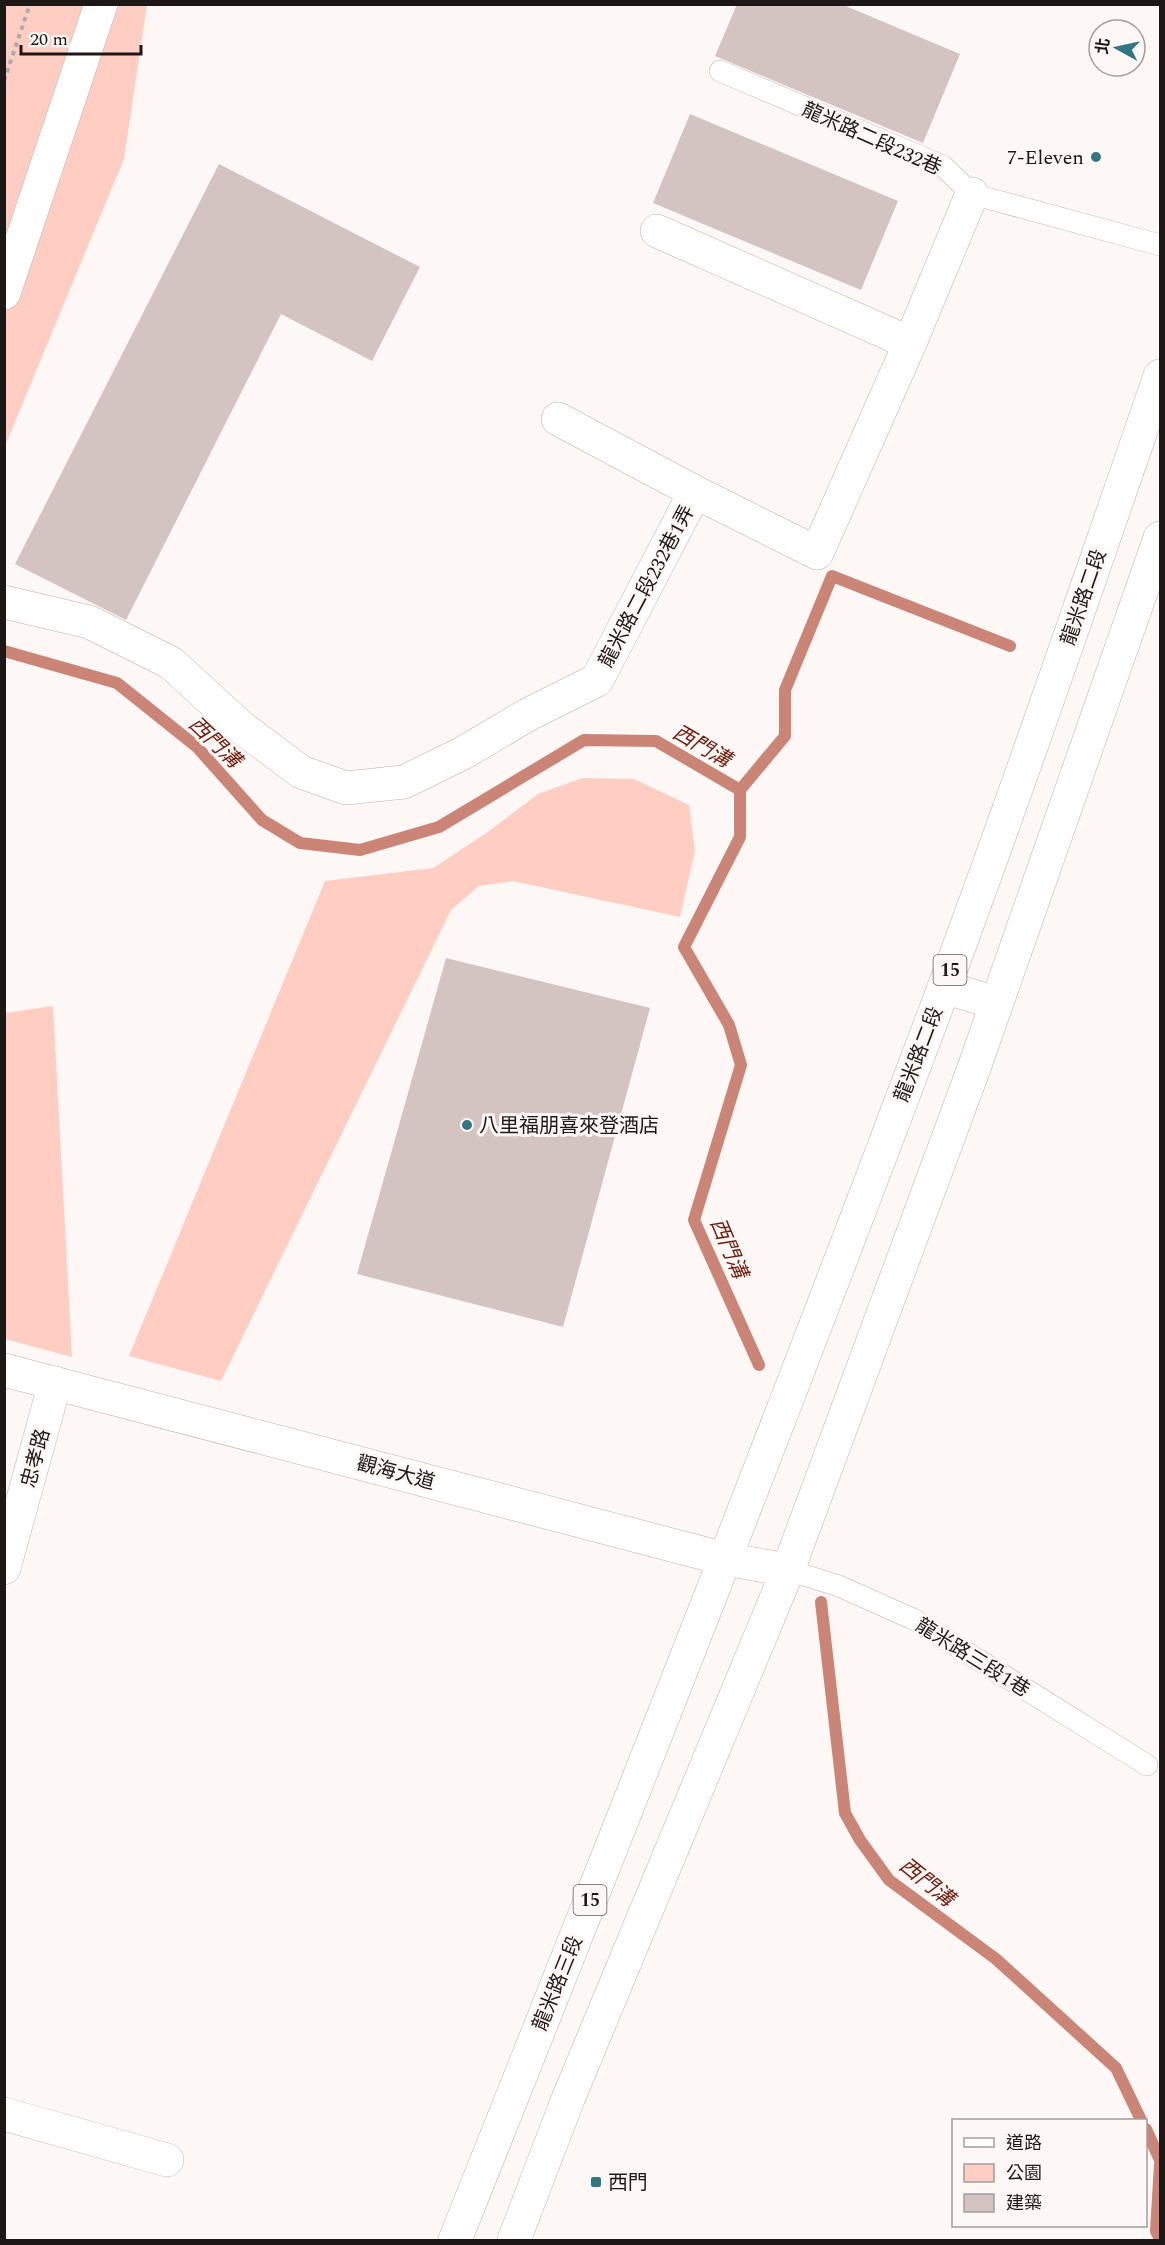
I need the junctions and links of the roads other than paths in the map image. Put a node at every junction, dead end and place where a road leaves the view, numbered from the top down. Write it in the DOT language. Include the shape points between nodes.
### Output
graph roads {
  1 [pos="101,4"];
  2 [pos="720,71"];
  3 [pos="972,194"];
  4 [pos="657,231"];
  5 [pos="1161,245"];
  6 [pos="4,293"];
  7 [pos="910,343"];
  8 [pos="1161,376"];
  9 [pos="558,419"];
  10 [pos="695,492"];
  11 [pos="1161,538"];
  12 [pos="1154,577"];
  13 [pos="4,602"];
  14 [pos="944,987"];
  15 [pos="996,1003"];
  16 [pos="4,1370"];
  17 [pos="55,1383"];
  18 [pos="725,1559"];
  19 [pos="4,1568"];
  20 [pos="788,1570"];
  21 [pos="1147,1765"];
  22 [pos="4,2114"];
  23 [pos="167,2160"];
  24 [pos="454,2241"];
  25 [pos="514,2241"];
  1 -- 6 [label="main road"];
  2 -- 3 [label="lane, 龍米路二段232巷" via="942,166"];
  3 -- 5 [label="lane, 龍米路二段232巷"];
  3 -- 7 [label="main road, 龍米路二段232巷1弄"];
  4 -- 7 [label="main road"];
  7 -- 10 [label="main road, 龍米路二段232巷1弄" via="817,553"];
  8 -- 14 [label="main road, 龍米路二段 / 15"];
  9 -- 10 [label="main road"];
  10 -- 13 [label="main road, 龍米路二段232巷1弄" via="597,680 404,782 346,788 301,772 241,726 171,663 89,622"];
  11 -- 12 [label="main road"];
  12 -- 15 [label="main road"];
  14 -- 15 [label="main road"];
  14 -- 18 [label="main road, 龍米路二段 / 15"];
  15 -- 20 [label="main road"];
  16 -- 17 [label="main road, 觀海大道"];
  17 -- 18 [label="main road, 觀海大道"];
  17 -- 19 [label="main road, 忠孝路"];
  18 -- 20 [label="main road, 觀海大道"];
  18 -- 24 [label="main road, 龍米路三段 / 15"];
  20 -- 21 [label="lane, 龍米路三段1巷" via="913,1619"];
  20 -- 25 [label="main road" via="568,2099"];
  22 -- 23 [label="main road"];
}
